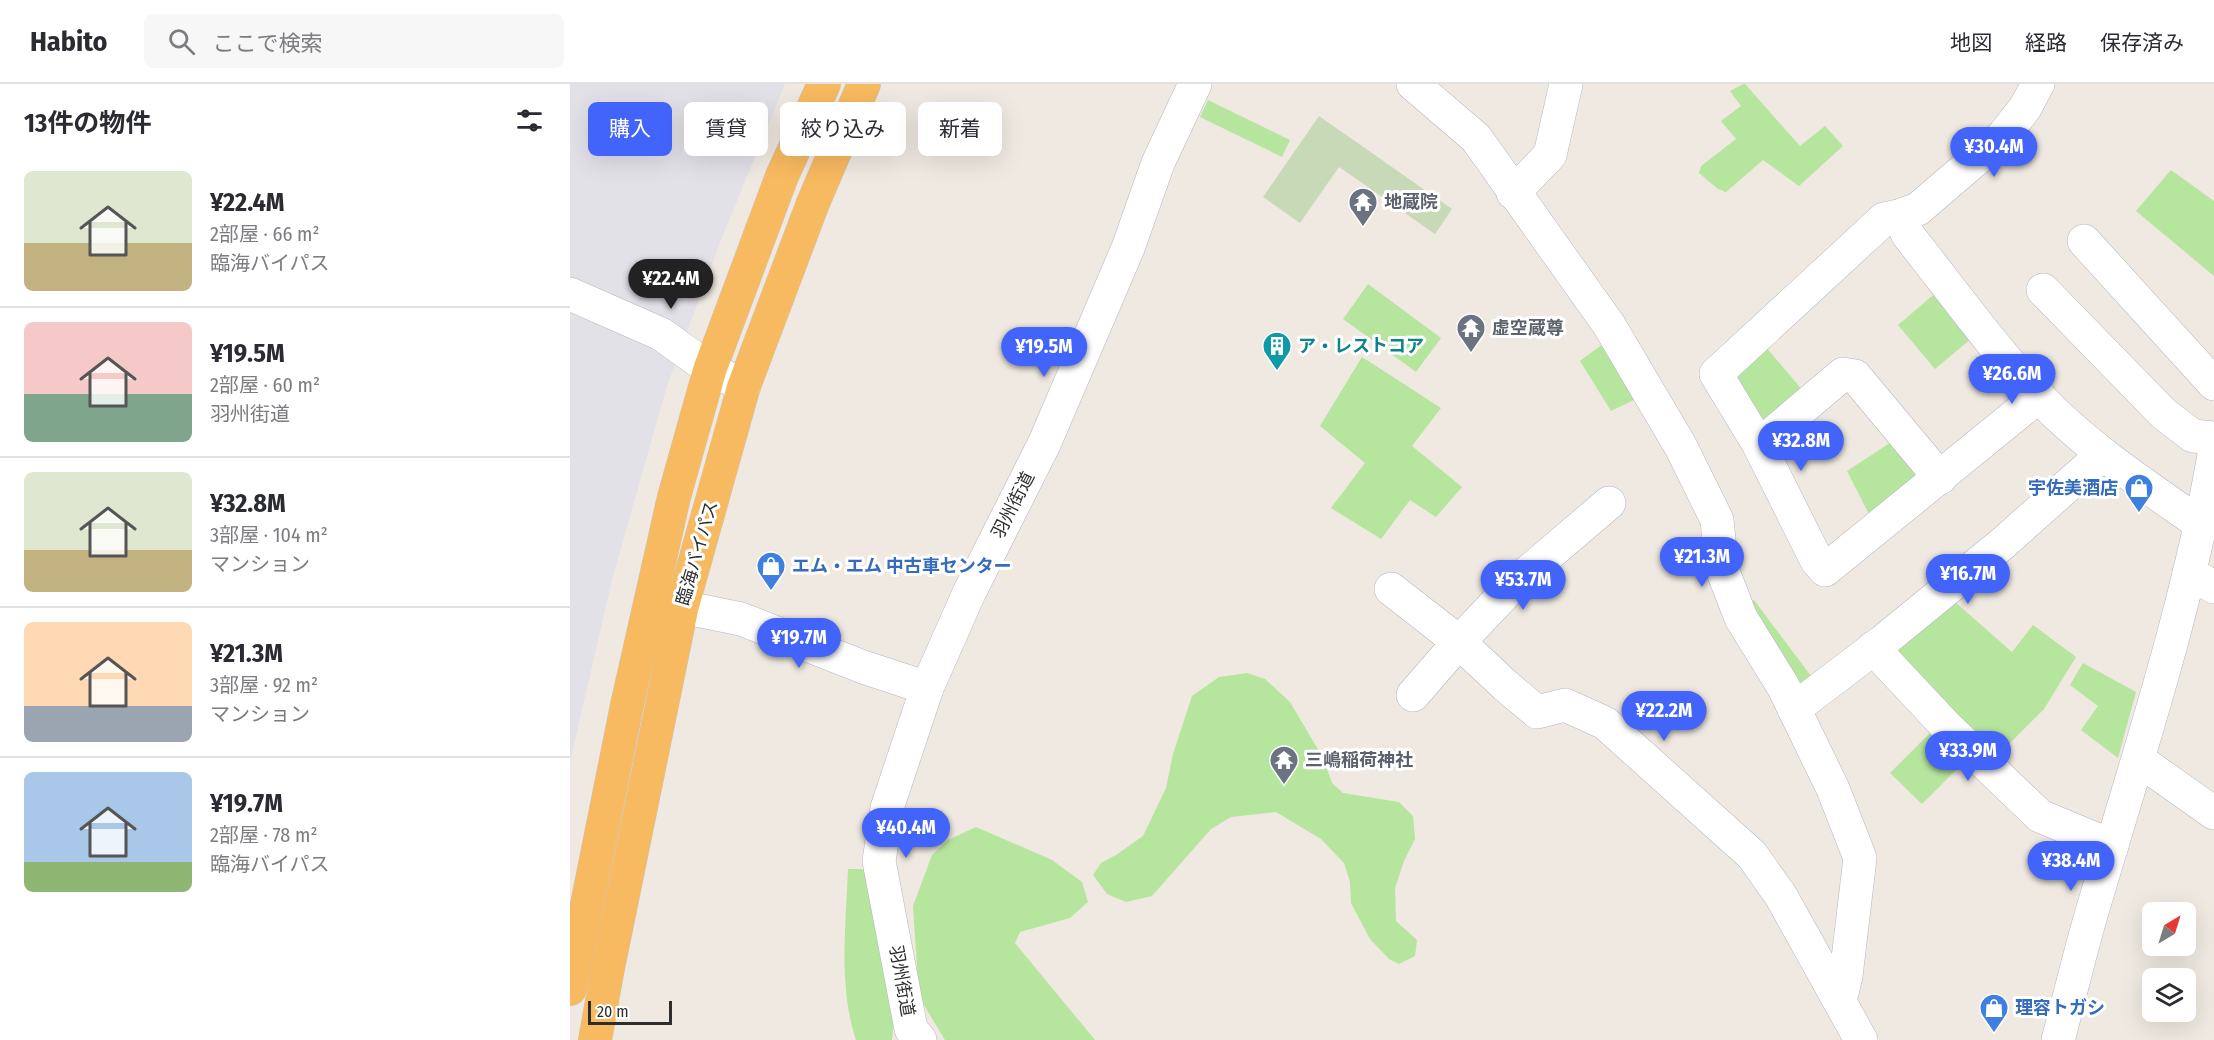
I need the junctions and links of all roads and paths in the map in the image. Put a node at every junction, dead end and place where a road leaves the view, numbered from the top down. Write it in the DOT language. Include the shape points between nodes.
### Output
graph roads {
  1 [pos="824,84"];
  2 [pos="864,84"];
  3 [pos="1195,84"];
  4 [pos="1413,84"];
  5 [pos="1566,84"];
  6 [pos="2038,84"];
  7 [pos="1513,193"];
  8 [pos="1899,216"];
  9 [pos="2084,241"];
  10 [pos="2043,290"];
  11 [pos="570,294"];
  12 [pos="710,369"];
  13 [pos="2214,384"];
  14 [pos="744,386"];
  15 [pos="2039,396"];
  16 [pos="2214,438"];
  17 [pos="1759,445"];
  18 [pos="2103,454"];
  19 [pos="2214,455"];
  20 [pos="1940,478"];
  21 [pos="1608,503"];
  22 [pos="2202,525"];
  23 [pos="2201,580"];
  24 [pos="1391,589"];
  25 [pos="681,607"];
  26 [pos="1459,642"];
  27 [pos="1873,648"];
  28 [pos="927,688"];
  29 [pos="1413,695"];
  30 [pos="1794,709"];
  31 [pos="2139,760"];
  32 [pos="2214,813"];
  33 [pos="2112,846"];
  34 [pos="570,989"];
  35 [pos="1840,1001"];
  36 [pos="595,1040"];
  37 [pos="920,1040"];
  38 [pos="1861,1040"];
  39 [pos="2058,1040"];
  1 -- 12 [label="highway, 臨海バイパス" via="782,176"];
  2 -- 14 [label="highway, 臨海バイパス" via="813,203"];
  3 -- 28 [label="street, 羽州街道" via="1158,164 1128,248 1045,442 969,593"];
  4 -- 7 [label="street" via="1476,138"];
  5 -- 7 [label="street" via="1550,155"];
  6 -- 8 [label="street" via="2002,137 1918,209"];
  7 -- 30 [label="street" via="1609,326 1681,447 1717,520 1722,569 1741,618"];
  8 -- 15 [label="street" via="1908,235"];
  8 -- 17 [label="street" via="1884,219 1716,374"];
  9 -- 13 [label="street"];
  10 -- 16 [label="street" via="2164,414 2193,436"];
  11 -- 12 [label="street" via="662,334"];
  12 -- 14 [label="street"];
  12 -- 34 [label="highway, 臨海バイパス" via="674,497 627,705"];
  14 -- 25 [label="highway, 臨海バイパス"];
  15 -- 18 [label="street"];
  15 -- 20 [label="street"];
  17 -- 20 [label="street" via="1843,374 1856,376"];
  17 -- 20 [label="street" via="1825,570"];
  18 -- 22 [label="street"];
  18 -- 27 [label="street" via="2002,544"];
  19 -- 22 [label="street"];
  21 -- 26 [label="street" via="1514,584"];
  22 -- 23 [label="street"];
  23 -- 31 [label="street"];
  24 -- 26 [label="street"];
  25 -- 28 [label="street" via="741,619"];
  25 -- 36 [label="highway, 臨海バイパス"];
  26 -- 29 [label="street"];
  26 -- 35 [label="street" via="1537,712 1565,705 1605,723 1752,855 1781,896"];
  27 -- 30 [label="street"];
  27 -- 33 [label="street" via="1947,727 2040,816"];
  28 -- 37 [label="street, 羽州街道" via="887,808 879,861 911,1029"];
  30 -- 35 [label="street" via="1833,789 1860,858"];
  31 -- 32 [label="street"];
  31 -- 33 [label="street"];
  33 -- 39 [label="street"];
  35 -- 38 [label="street"];
}
